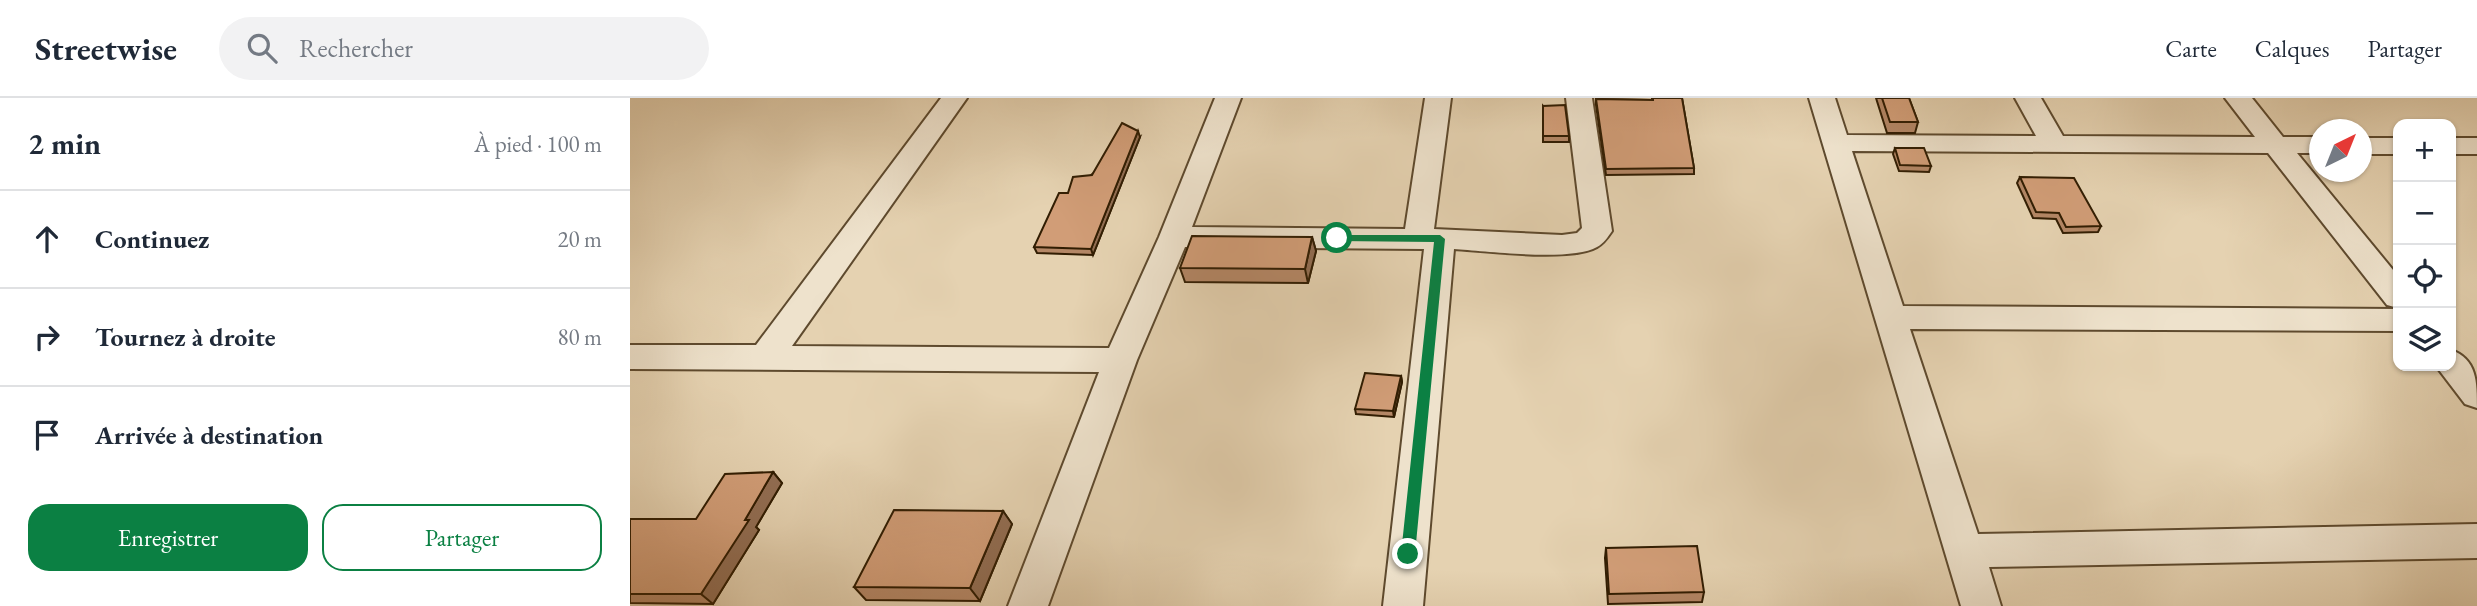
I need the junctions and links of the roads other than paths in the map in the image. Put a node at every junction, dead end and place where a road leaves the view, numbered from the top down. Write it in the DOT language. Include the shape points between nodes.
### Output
graph roads {
  1 [pos="954,98"];
  2 [pos="1227,98"];
  3 [pos="1438,98"];
  4 [pos="1578,98"];
  5 [pos="1822,98"];
  6 [pos="2028,98"];
  7 [pos="2238,98"];
  8 [pos="1836,143"];
  9 [pos="2054,144"];
  10 [pos="2276,145"];
  11 [pos="2309,145"];
  12 [pos="2372,146"];
  13 [pos="2393,146"];
  14 [pos="2456,146"];
  15 [pos="2477,146"];
  16 [pos="1174,237"];
  17 [pos="1429,239"];
  18 [pos="2393,291"];
  19 [pos="1890,317"];
  20 [pos="2393,320"];
  21 [pos="630,357"];
  22 [pos="765,358"];
  23 [pos="1120,360"];
  24 [pos="2456,368"];
  25 [pos="2477,395"];
  26 [pos="2477,541"];
  27 [pos="1965,551"];
  28 [pos="1028,606"];
  29 [pos="1403,606"];
  30 [pos="1981,606"];
  1 -- 22 [label="street"];
  2 -- 16 [label="street"];
  3 -- 17 [label="street"];
  4 -- 17 [label="street" via="1597,231 1586,241 1562,244"];
  5 -- 8 [label="street"];
  6 -- 9 [label="street"];
  7 -- 10 [label="street"];
  8 -- 9 [label="street"];
  8 -- 19 [label="street"];
  9 -- 10 [label="street"];
  10 -- 11 [label="street"];
  10 -- 18 [label="street"];
  12 -- 13 [label="street"];
  14 -- 15 [label="street"];
  16 -- 17 [label="street"];
  16 -- 23 [label="street"];
  17 -- 29 [label="street"];
  19 -- 20 [label="street"];
  19 -- 27 [label="street"];
  21 -- 22 [label="street"];
  22 -- 23 [label="street"];
  23 -- 28 [label="street"];
  24 -- 25 [label="street"];
  26 -- 27 [label="street"];
  27 -- 30 [label="street"];
}
